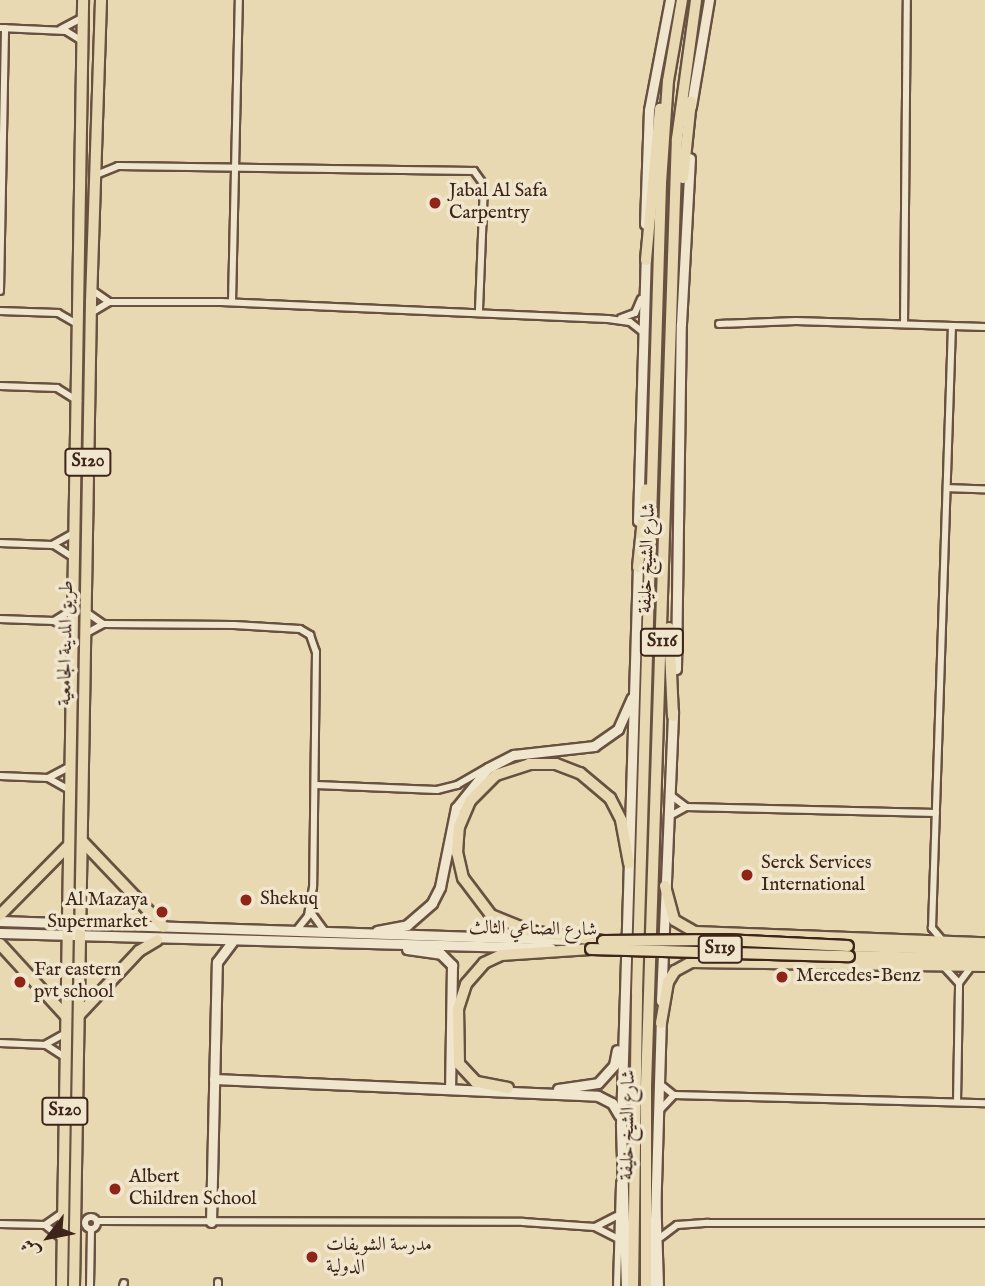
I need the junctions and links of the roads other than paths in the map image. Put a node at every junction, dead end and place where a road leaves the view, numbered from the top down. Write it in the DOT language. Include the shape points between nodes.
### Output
graph roads {
  1 [pos="83,0"];
  2 [pos="94,0"];
  3 [pos="102,0"];
  4 [pos="107,0"];
  5 [pos="239,0"];
  6 [pos="667,0"];
  7 [pos="682,0"];
  8 [pos="696,0"];
  9 [pos="709,0"];
  10 [pos="907,0"];
  11 [pos="82,18"];
  12 [pos="2,28"];
  13 [pos="60,30"];
  14 [pos="82,41"];
  15 [pos="99,41"];
  16 [pos="666,97"];
  17 [pos="691,101"];
  18 [pos="2,105"];
  19 [pos="235,167"];
  20 [pos="95,176"];
  21 [pos="675,218"];
  22 [pos="646,260"];
  23 [pos="646,273"];
  24 [pos="92,290"];
  25 [pos="0,291"];
  26 [pos="80,301"];
  27 [pos="109,302"];
  28 [pos="232,302"];
  29 [pos="0,311"];
  30 [pos="479,312"];
  31 [pos="58,313"];
  32 [pos="91,313"];
  33 [pos="608,319"];
  34 [pos="719,324"];
  35 [pos="904,324"];
  36 [pos="79,325"];
  37 [pos="952,326"];
  38 [pos="985,327"];
  39 [pos="643,332"];
  40 [pos="78,376"];
  41 [pos="0,386"];
  42 [pos="57,388"];
  43 [pos="78,401"];
  44 [pos="652,456"];
  45 [pos="947,488"];
  46 [pos="985,489"];
  47 [pos="75,532"];
  48 [pos="0,543"];
  49 [pos="52,545"];
  50 [pos="75,558"];
  51 [pos="638,567"];
  52 [pos="663,598"];
  53 [pos="74,608"];
  54 [pos="86,612"];
  55 [pos="0,619"];
  56 [pos="54,621"];
  57 [pos="103,624"];
  58 [pos="78,638"];
  59 [pos="637,662"];
  60 [pos="673,716"];
  61 [pos="73,764"];
  62 [pos="488,768"];
  63 [pos="0,776"];
  64 [pos="48,778"];
  65 [pos="316,785"];
  66 [pos="72,793"];
  67 [pos="669,794"];
  68 [pos="686,807"];
  69 [pos="936,813"];
  70 [pos="668,817"];
  71 [pos="82,841"];
  72 [pos="70,842"];
  73 [pos="629,863"];
  74 [pos="665,886"];
  75 [pos="68,911"];
  76 [pos="81,911"];
  77 [pos="310,911"];
  78 [pos="0,915"];
  79 [pos="0,921"];
  80 [pos="63,923"];
  81 [pos="81,924"];
  82 [pos="92,925"];
  83 [pos="164,928"];
  84 [pos="932,928"];
  85 [pos="294,932"];
  86 [pos="0,933"];
  87 [pos="326,933"];
  88 [pos="363,936"];
  89 [pos="85,938"];
  90 [pos="919,939"];
  91 [pos="64,940"];
  92 [pos="157,940"];
  93 [pos="942,940"];
  94 [pos="202,941"];
  95 [pos="232,942"];
  96 [pos="533,943"];
  97 [pos="985,943"];
  98 [pos="0,944"];
  99 [pos="396,945"];
  100 [pos="79,950"];
  101 [pos="985,950"];
  102 [pos="849,951"];
  103 [pos="985,959"];
  104 [pos="217,962"];
  105 [pos="972,966"];
  106 [pos="985,966"];
  107 [pos="944,967"];
  108 [pos="959,983"];
  109 [pos="72,1017"];
  110 [pos="661,1023"];
  111 [pos="622,1024"];
  112 [pos="66,1033"];
  113 [pos="0,1043"];
  114 [pos="46,1045"];
  115 [pos="66,1058"];
  116 [pos="450,1068"];
  117 [pos="214,1079"];
  118 [pos="659,1082"];
  119 [pos="435,1088"];
  120 [pos="508,1088"];
  121 [pos="454,1089"];
  122 [pos="674,1095"];
  123 [pos="957,1102"];
  124 [pos="985,1103"];
  125 [pos="659,1111"];
  126 [pos="621,1124"];
  127 [pos="622,1174"];
  128 [pos="657,1189"];
  129 [pos="75,1204"];
  130 [pos="63,1212"];
  131 [pos="661,1214"];
  132 [pos="617,1216"];
  133 [pos="89,1217"];
  134 [pos="97,1222"];
  135 [pos="211,1222"];
  136 [pos="985,1223"];
  137 [pos="0,1224"];
  138 [pos="45,1225"];
  139 [pos="677,1225"];
  140 [pos="89,1227"];
  141 [pos="596,1227"];
  142 [pos="75,1234"];
  143 [pos="661,1237"];
  144 [pos="617,1238"];
  145 [pos="63,1241"];
  146 [pos="62,1286"];
  147 [pos="74,1286"];
  148 [pos="90,1286"];
  149 [pos="617,1286"];
  150 [pos="626,1286"];
  151 [pos="633,1286"];
  152 [pos="646,1286"];
  153 [pos="653,1286"];
  154 [pos="660,1286"];
  1 -- 11 [label="main road, طريق المدينة الجامعية / S120"];
  2 -- 15 [label="main road"];
  3 -- 15 [label="main road, طريق المدينة الجامعية / S120"];
  4 -- 15 [label="main road"];
  5 -- 19 [label="street"];
  6 -- 22 [label="main road" via="649,110"];
  7 -- 16 [label="highway, شارع الشيخ خليفة / S116"];
  8 -- 21 [label="highway, شارع الشيخ خليفة / S116" via="679,103"];
  9 -- 17 [label="main road"];
  10 -- 35 [label="street"];
  11 -- 13 [label="street"];
  11 -- 14 [label="main road, طريق المدينة الجامعية / S120"];
  12 -- 13 [label="street"];
  12 -- 18 [label="street"];
  13 -- 14 [label="street"];
  14 -- 26 [label="main road, طريق المدينة الجامعية / S120"];
  15 -- 20 [label="main road, طريق المدينة الجامعية / S120"];
  16 -- 22 [label="highway" via="657,122"];
  16 -- 44 [label="highway, شارع الشيخ خليفة / S116"];
  17 -- 21 [label="highway"];
  17 -- 60 [label="main road"];
  18 -- 25 [label="street"];
  19 -- 20 [label="street" via="118,166"];
  19 -- 28 [label="street"];
  19 -- 30 [label="street" via="478,173 484,185"];
  20 -- 24 [label="main road, طريق المدينة الجامعية / S120"];
  21 -- 52 [label="highway, شارع الشيخ خليفة / S116"];
  22 -- 23 [label="main road"];
  23 -- 33 [label="street" via="637,311"];
  23 -- 39 [label="main road"];
  24 -- 27 [label="street"];
  24 -- 32 [label="main road, طريق المدينة الجامعية / S120"];
  26 -- 31 [label="street"];
  26 -- 36 [label="main road, طريق المدينة الجامعية / S120"];
  27 -- 28 [label="street"];
  27 -- 32 [label="street"];
  28 -- 30 [label="street"];
  29 -- 31 [label="street"];
  30 -- 33 [label="street"];
  31 -- 36 [label="street"];
  32 -- 54 [label="main road, طريق المدينة الجامعية / S120"];
  33 -- 39 [label="street" via="630,322"];
  34 -- 35 [label="street"];
  35 -- 37 [label="street"];
  36 -- 40 [label="main road, طريق المدينة الجامعية / S120"];
  37 -- 38 [label="street"];
  37 -- 45 [label="street"];
  39 -- 51 [label="main road"];
  40 -- 42 [label="street"];
  40 -- 43 [label="main road, طريق المدينة الجامعية / S120"];
  41 -- 42 [label="street"];
  42 -- 43 [label="street"];
  43 -- 47 [label="main road, طريق المدينة الجامعية / S120"];
  44 -- 51 [label="highway"];
  44 -- 151 [label="highway, شارع الشيخ خليفة / S116"];
  45 -- 46 [label="street"];
  45 -- 69 [label="street"];
  47 -- 49 [label="street"];
  47 -- 50 [label="main road, طريق المدينة الجامعية / S120"];
  48 -- 49 [label="street"];
  49 -- 50 [label="street"];
  50 -- 53 [label="main road, طريق المدينة الجامعية / S120"];
  51 -- 59 [label="main road"];
  52 -- 60 [label="highway" via="669,624"];
  52 -- 152 [label="highway, شارع الشيخ خليفة / S116" via="646,1086"];
  53 -- 56 [label="street"];
  53 -- 58 [label="main road, طريق المدينة الجامعية / S120"];
  54 -- 57 [label="street"];
  54 -- 58 [label="main road, طريق المدينة الجامعية / S120"];
  55 -- 56 [label="street"];
  56 -- 58 [label="street"];
  57 -- 58 [label="street"];
  57 -- 65 [label="street" via="247,625 300,629 310,635 316,646"];
  58 -- 61 [label="main road, طريق المدينة الجامعية / S120"];
  58 -- 71 [label="main road, طريق المدينة الجامعية / S120" via="77,684 84,687"];
  59 -- 62 [label="main road" via="629,709 611,736 585,748 514,755"];
  59 -- 73 [label="main road"];
  60 -- 67 [label="main road"];
  61 -- 64 [label="street"];
  61 -- 66 [label="main road, طريق المدينة الجامعية / S120"];
  62 -- 65 [label="street" via="444,789"];
  62 -- 88 [label="main road" via="456,808 440,887 428,909 402,927"];
  63 -- 64 [label="street"];
  64 -- 66 [label="street"];
  65 -- 77 [label="street"];
  66 -- 72 [label="main road, طريق المدينة الجامعية / S120"];
  67 -- 68 [label="street"];
  67 -- 70 [label="main road"];
  68 -- 69 [label="street"];
  68 -- 70 [label="street"];
  69 -- 84 [label="street"];
  70 -- 74 [label="main road"];
  71 -- 76 [label="main road, طريق المدينة الجامعية / S120"];
  71 -- 83 [label="main road"];
  72 -- 75 [label="main road, طريق المدينة الجامعية / S120"];
  72 -- 78 [label="main road" via="57,861"];
  73 -- 96 [label="main road" via="617,808 592,779 568,767 542,763 496,775 477,791 465,813 457,840 459,866 468,890 482,908"];
  73 -- 111 [label="main road"];
  74 -- 90 [label="main road" via="671,915 690,930"];
  74 -- 110 [label="main road"];
  75 -- 76 [label="main road"];
  75 -- 80 [label="main road, طريق المدينة الجامعية / S120"];
  76 -- 81 [label="main road, طريق المدينة الجامعية / S120"];
  77 -- 85 [label="street"];
  77 -- 87 [label="street"];
  79 -- 80 [label="main road, شارع الصناعي الثالث"];
  80 -- 81 [label="main road, شارع الصناعي الثالث"];
  80 -- 91 [label="main road, طريق المدينة الجامعية / S120"];
  81 -- 82 [label="main road, شارع الصناعي الثالث"];
  81 -- 89 [label="main road, طريق المدينة الجامعية / S120"];
  82 -- 83 [label="main road, شارع الصناعي الثالث"];
  82 -- 89 [label="main road"];
  83 -- 85 [label="main road, شارع الصناعي الثالث"];
  84 -- 90 [label="street"];
  84 -- 93 [label="street"];
  85 -- 87 [label="main road, شارع الصناعي الثالث"];
  86 -- 91 [label="main road, شارع الصناعي الثالث"];
  87 -- 88 [label="main road, شارع الصناعي الثالث"];
  88 -- 96 [label="main road, شارع الصناعي الثالث"];
  89 -- 91 [label="main road, شارع الصناعي الثالث"];
  89 -- 92 [label="main road, شارع الصناعي الثالث"];
  89 -- 100 [label="main road, طريق المدينة الجامعية / S120"];
  90 -- 93 [label="main road"];
  91 -- 100 [label="main road"];
  91 -- 109 [label="main road, طريق المدينة الجامعية / S120"];
  92 -- 94 [label="main road, شارع الصناعي الثالث"];
  92 -- 109 [label="main road"];
  93 -- 97 [label="main road"];
  94 -- 95 [label="main road, شارع الصناعي الثالث"];
  94 -- 104 [label="main road"];
  95 -- 99 [label="main road, شارع الصناعي الثالث"];
  95 -- 104 [label="main road"];
  96 -- 99 [label="main road, شارع الصناعي الثالث"];
  96 -- 102 [label="main road, شارع الصناعي الثالث / S119, bridge" via="591,949"];
  96 -- 102 [label="main road, شارع الصناعي الثالث / S119, bridge" via="724,940"];
  96 -- 120 [label="main road" via="484,963 470,977 459,1000 457,1058 461,1070 475,1082"];
  98 -- 109 [label="main road"];
  99 -- 116 [label="main road" via="441,954 452,965"];
  100 -- 109 [label="main road, طريق المدينة الجامعية / S120"];
  101 -- 102 [label="main road, شارع الصناعي الثالث / S119"];
  102 -- 103 [label="main road, شارع الصناعي الثالث / S119"];
  104 -- 117 [label="main road"];
  105 -- 106 [label="main road"];
  105 -- 107 [label="main road"];
  105 -- 108 [label="street"];
  107 -- 108 [label="street"];
  107 -- 110 [label="main road" via="691,962 675,971 668,982"];
  108 -- 123 [label="street"];
  109 -- 112 [label="main road, طريق المدينة الجامعية / S120"];
  109 -- 129 [label="main road, طريق المدينة الجامعية / S120"];
  110 -- 118 [label="main road"];
  111 -- 120 [label="main road" via="614,1065 598,1083 581,1089"];
  111 -- 126 [label="main road"];
  112 -- 114 [label="street"];
  112 -- 115 [label="main road, طريق المدينة الجامعية / S120"];
  113 -- 114 [label="street"];
  114 -- 115 [label="street"];
  115 -- 130 [label="main road, طريق المدينة الجامعية / S120"];
  116 -- 119 [label="main road"];
  116 -- 121 [label="main road"];
  117 -- 119 [label="main road"];
  117 -- 135 [label="main road"];
  118 -- 122 [label="street"];
  118 -- 125 [label="main road"];
  119 -- 121 [label="main road"];
  120 -- 121 [label="main road"];
  121 -- 126 [label="main road" via="602,1097 615,1106"];
  122 -- 123 [label="street"];
  122 -- 125 [label="street"];
  123 -- 124 [label="street"];
  125 -- 128 [label="main road"];
  126 -- 127 [label="main road"];
  127 -- 132 [label="street"];
  127 -- 150 [label="main road"];
  128 -- 131 [label="street"];
  128 -- 153 [label="main road"];
  129 -- 133 [label="street"];
  129 -- 142 [label="main road, طريق المدينة الجامعية / S120"];
  130 -- 138 [label="street"];
  130 -- 145 [label="main road, طريق المدينة الجامعية / S120"];
  131 -- 139 [label="street"];
  131 -- 143 [label="street"];
  132 -- 141 [label="street"];
  132 -- 144 [label="street"];
  133 -- 134 [label="street"];
  133 -- 140 [label="street"];
  134 -- 135 [label="street"];
  134 -- 140 [label="street"];
  135 -- 141 [label="street" via="523,1222"];
  136 -- 139 [label="street"];
  137 -- 138 [label="street"];
  138 -- 145 [label="street"];
  139 -- 143 [label="street"];
  140 -- 142 [label="street"];
  140 -- 148 [label="street"];
  141 -- 144 [label="street"];
  142 -- 147 [label="main road, طريق المدينة الجامعية / S120"];
  143 -- 154 [label="street"];
  144 -- 149 [label="street"];
  145 -- 146 [label="main road, طريق المدينة الجامعية / S120"];
}
